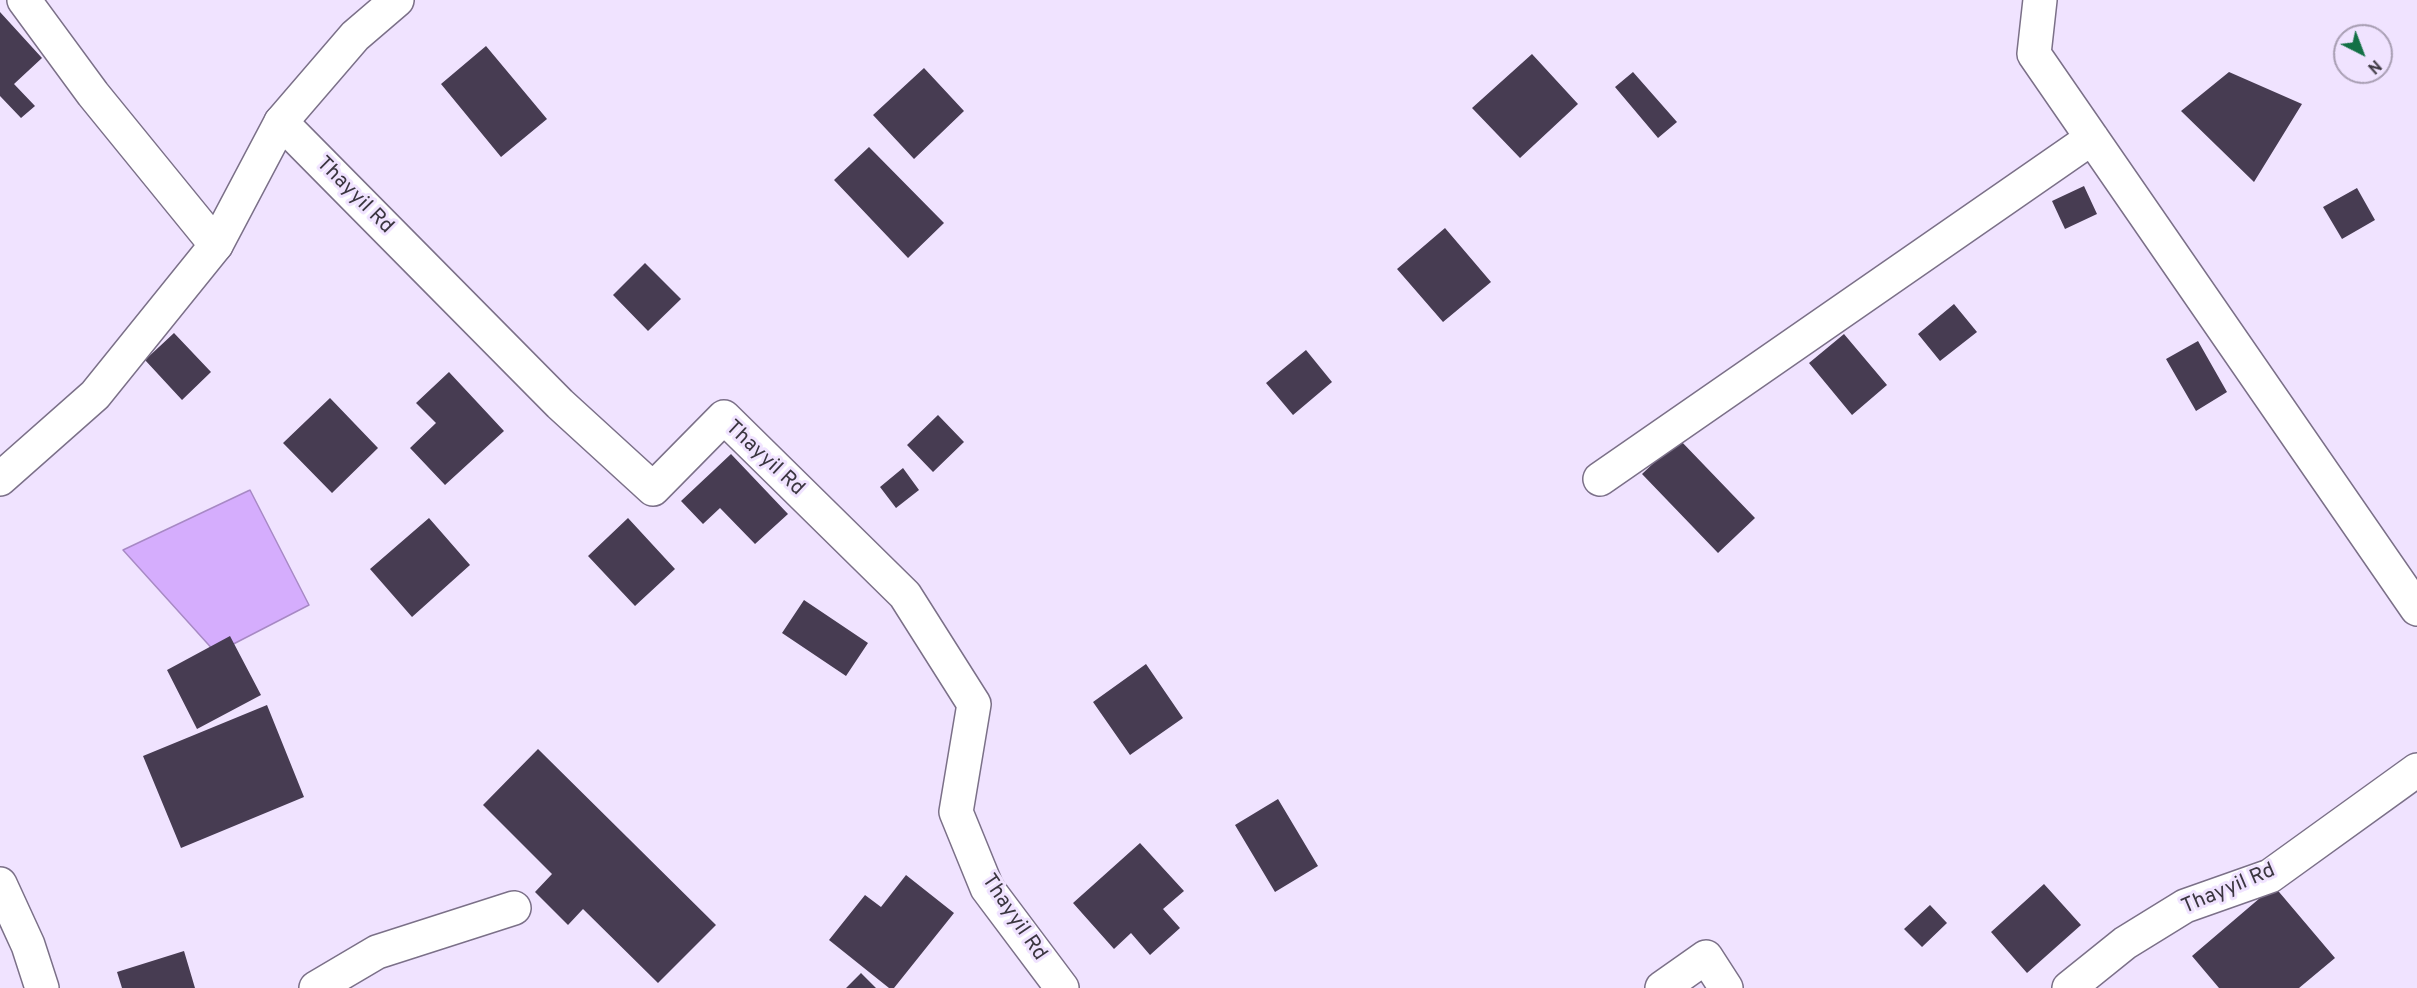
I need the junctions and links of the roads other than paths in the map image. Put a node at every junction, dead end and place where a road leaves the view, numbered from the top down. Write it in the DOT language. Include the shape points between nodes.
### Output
graph roads {
  1 [pos="24,0"];
  2 [pos="397,0"];
  3 [pos="2040,0"];
  4 [pos="281,122"];
  5 [pos="2092,138"];
  6 [pos="216,245"];
  7 [pos="0,479"];
  8 [pos="1600,479"];
  9 [pos="2417,609"];
  10 [pos="2417,770"];
  11 [pos="0,885"];
  12 [pos="514,908"];
  13 [pos="42,988"];
  14 [pos="316,988"];
  15 [pos="1062,988"];
  16 [pos="1662,988"];
  17 [pos="1726,988"];
  18 [pos="2069,988"];
  1 -- 6 [label="street" via="93,94"];
  2 -- 4 [label="street" via="355,36"];
  3 -- 5 [label="street" via="2034,54"];
  4 -- 6 [label="street"];
  4 -- 15 [label="street, Thayyil Rd" via="560,404 653,489 724,417 905,595 974,704 956,812 987,888"];
  5 -- 8 [label="street"];
  5 -- 9 [label="street"];
  6 -- 7 [label="street" via="95,395"];
  10 -- 18 [label="street, Thayyil Rd" via="2270,876 2185,906 2125,943"];
  11 -- 13 [label="street" via="28,945"];
  12 -- 14 [label="street" via="377,952"];
  16 -- 17 [label="street" via="1706,957"];
}
